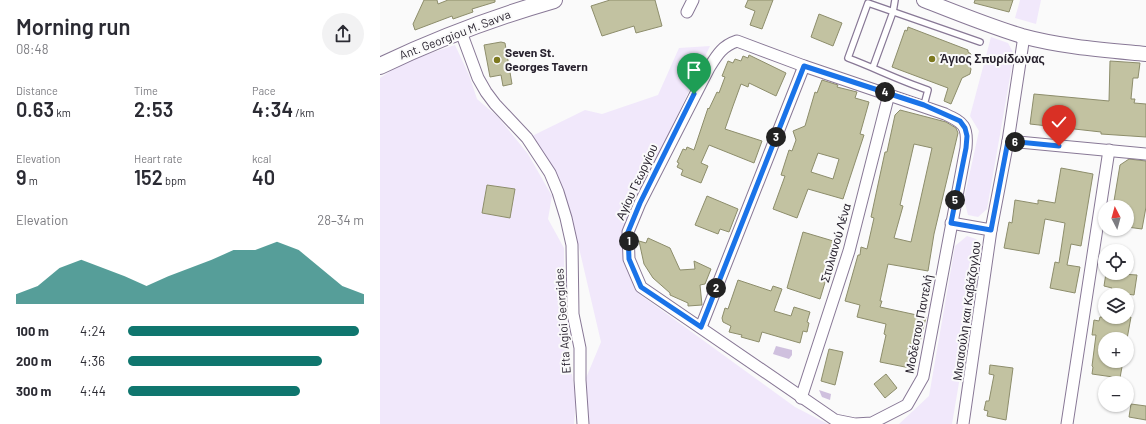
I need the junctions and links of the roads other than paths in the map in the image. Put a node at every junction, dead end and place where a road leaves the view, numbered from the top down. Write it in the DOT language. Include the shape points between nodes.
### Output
graph roads {
  1 [pos="554,0"];
  2 [pos="693,0"];
  3 [pos="895,0"];
  4 [pos="924,0"];
  5 [pos="523,4"];
  6 [pos="687,12"];
  7 [pos="893,12"];
  8 [pos="461,32"];
  9 [pos="1024,36"];
  10 [pos="980,42"];
  11 [pos="1146,54"];
  12 [pos="380,66"];
  13 [pos="804,66"];
  14 [pos="873,67"];
  15 [pos="889,94"];
  16 [pos="924,105"];
  17 [pos="1008,141"];
  18 [pos="1109,150"];
  19 [pos="1146,154"];
  20 [pos="951,223"];
  21 [pos="991,230"];
  22 [pos="701,327"];
  23 [pos="801,398"];
  24 [pos="583,424"];
  25 [pos="963,424"];
  26 [pos="1068,424"];
  1 -- 5 [label="main road, Ant. Georgiou M. Savva"];
  2 -- 6 [label="street"];
  3 -- 7 [label="lane"];
  4 -- 9 [label="street" via="973,20"];
  5 -- 8 [label="main road, Ant. Georgiou M. Savva"];
  7 -- 10 [label="lane"];
  7 -- 14 [label="lane"];
  7 -- 14 [label="lane" via="868,3 848,58"];
  8 -- 12 [label="main road, Ant. Georgiou M. Savva"];
  8 -- 24 [label="street, Efta Agioi Georgides" via="486,92 527,138 550,173 558,192 572,245 573,314 580,348"];
  9 -- 11 [label="street" via="1091,49"];
  9 -- 17 [label="street, Μισιαούλη και Καβάζογλου"];
  13 -- 15 [label="street"];
  13 -- 22 [label="street"];
  13 -- 22 [label="street, Αγίου Γεωργίου" via="744,42 737,41 720,49 694,94 628,232 629,259 641,287"];
  14 -- 16 [label="lane" via="895,79 928,90"];
  15 -- 16 [label="street"];
  15 -- 23 [label="street, Στυλιανού Λένα" via="849,251"];
  16 -- 20 [label="street, Μοδέστου Παντελή" via="960,121 967,136"];
  17 -- 18 [label="street"];
  17 -- 21 [label="street, Μισιαούλη και Καβάζογλου"];
  18 -- 19 [label="street"];
  18 -- 26 [label="street"];
  20 -- 21 [label="street"];
  20 -- 23 [label="street, Μοδέστου Παντελή" via="923,377 907,406 872,423 855,424 835,420"];
  21 -- 25 [label="street, Μισιαούλη και Καβάζογλου"];
  22 -- 23 [label="street, Αγίου Γεωργίου"];
}
